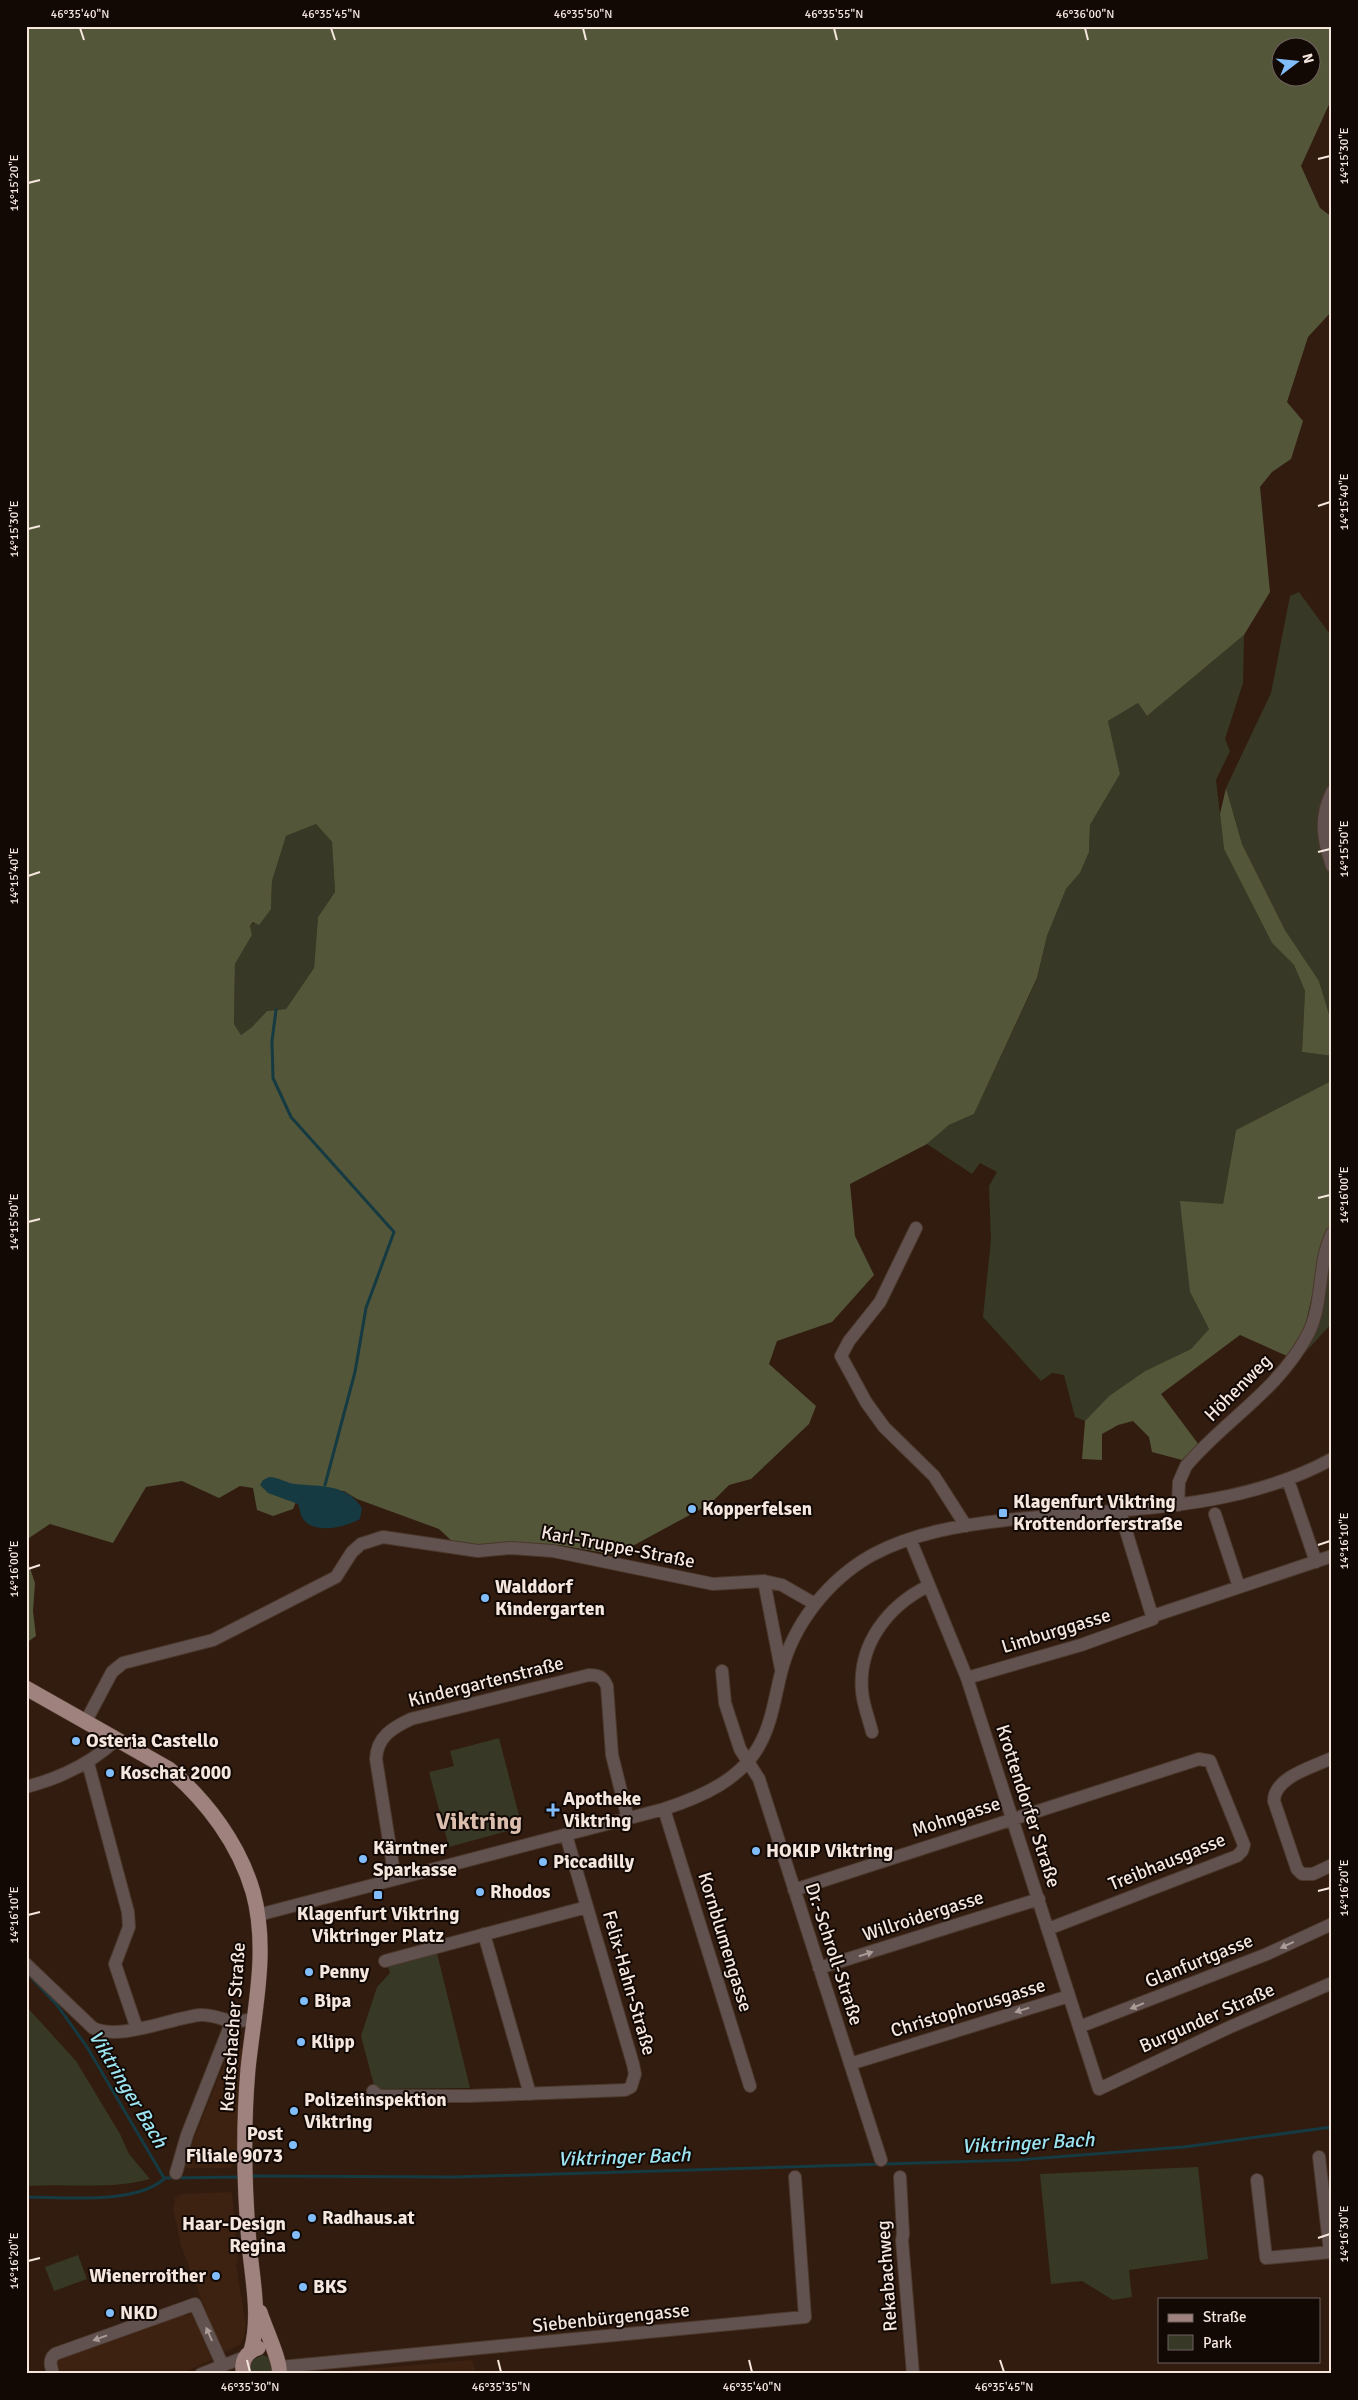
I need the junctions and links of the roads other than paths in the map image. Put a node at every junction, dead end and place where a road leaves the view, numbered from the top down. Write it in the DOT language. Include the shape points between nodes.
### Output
graph roads {
  1 [pos="1332,792"];
  2 [pos="1332,866"];
  3 [pos="916,1228"];
  4 [pos="1332,1233"];
  5 [pos="1332,1459"];
  6 [pos="1288,1480"];
  7 [pos="1178,1505"];
  8 [pos="1120,1511"];
  9 [pos="1215,1514"];
  10 [pos="966,1526"];
  11 [pos="910,1539"];
  12 [pos="1332,1556"];
  13 [pos="1316,1562"];
  14 [pos="764,1581"];
  15 [pos="928,1586"];
  16 [pos="1239,1587"];
  17 [pos="815,1604"];
  18 [pos="1153,1616"];
  19 [pos="782,1669"];
  20 [pos="722,1671"];
  21 [pos="967,1678"];
  22 [pos="26,1688"];
  23 [pos="86,1721"];
  24 [pos="872,1732"];
  25 [pos="117,1739"];
  26 [pos="1332,1758"];
  27 [pos="747,1762"];
  28 [pos="88,1763"];
  29 [pos="1213,1766"];
  30 [pos="26,1788"];
  31 [pos="664,1809"];
  32 [pos="628,1819"];
  33 [pos="1013,1819"];
  34 [pos="566,1835"];
  35 [pos="1332,1865"];
  36 [pos="395,1880"];
  37 [pos="794,1890"];
  38 [pos="1038,1899"];
  39 [pos="587,1907"];
  40 [pos="258,1915"];
  41 [pos="1332,1924"];
  42 [pos="1048,1929"];
  43 [pos="484,1934"];
  44 [pos="385,1961"];
  45 [pos="26,1964"];
  46 [pos="819,1968"];
  47 [pos="1332,1983"];
  48 [pos="1069,1996"];
  49 [pos="254,2019"];
  50 [pos="232,2021"];
  51 [pos="1079,2027"];
  52 [pos="137,2029"];
  53 [pos="850,2064"];
  54 [pos="750,2086"];
  55 [pos="1098,2089"];
  56 [pos="373,2091"];
  57 [pos="530,2094"];
  58 [pos="1319,2157"];
  59 [pos="881,2160"];
  60 [pos="176,2173"];
  61 [pos="795,2177"];
  62 [pos="900,2177"];
  63 [pos="1257,2180"];
  64 [pos="1331,2252"];
  65 [pos="255,2299"];
  66 [pos="274,2353"];
  67 [pos="246,2363"];
  68 [pos="222,2364"];
  69 [pos="280,2370"];
  70 [pos="53,2374"];
  71 [pos="201,2374"];
  72 [pos="913,2374"];
  1 -- 2 [label="street" via="1326,804 1323,828"];
  3 -- 10 [label="street" via="887,1290 848,1341 841,1356 884,1427 934,1476"];
  4 -- 7 [label="street, Höhenweg" via="1315,1318 1308,1334 1266,1392 1186,1466 1179,1482"];
  5 -- 6 [label="street"];
  6 -- 7 [label="street" via="1228,1498"];
  6 -- 13 [label="street"];
  7 -- 8 [label="street"];
  8 -- 10 [label="street" via="1037,1516"];
  8 -- 18 [label="street"];
  9 -- 16 [label="street"];
  10 -- 11 [label="street"];
  11 -- 15 [label="street, Krottendorfer Straße"];
  11 -- 17 [label="street" via="855,1566"];
  12 -- 13 [label="street, Limburggasse"];
  13 -- 16 [label="street, Limburggasse"];
  14 -- 17 [label="street, Karl-Truppe-Straße" via="782,1585"];
  14 -- 19 [label="street"];
  14 -- 23 [label="street, Karl-Truppe-Straße" via="713,1584 553,1551 511,1548 478,1551 383,1537 361,1544 336,1577 213,1640 122,1663 112,1672"];
  15 -- 21 [label="street, Krottendorfer Straße"];
  15 -- 24 [label="street" via="896,1607 874,1632 864,1660 862,1691"];
  16 -- 18 [label="street, Limburggasse"];
  17 -- 19 [label="street" via="792,1642"];
  18 -- 21 [label="street, Limburggasse" via="1150,1621 1081,1645"];
  19 -- 27 [label="street" via="768,1725"];
  20 -- 27 [label="street, Dr.-Schroll-Straße" via="725,1703"];
  21 -- 33 [label="street, Krottendorfer Straße"];
  22 -- 23 [label="main road, Keutschacher Straße"];
  23 -- 25 [label="main road, Keutschacher Straße"];
  25 -- 28 [label="street"];
  25 -- 40 [label="main road, Keutschacher Straße" via="169,1769 209,1810 225,1832 244,1869"];
  26 -- 35 [label="street" via="1283,1782 1274,1793 1274,1801 1302,1874 1313,1874"];
  27 -- 31 [label="street" via="718,1787"];
  27 -- 37 [label="street, Dr.-Schroll-Straße" via="758,1779"];
  28 -- 30 [label="street"];
  28 -- 52 [label="street" via="128,1912 129,1927 115,1964"];
  29 -- 33 [label="street, Mohngasse" via="1210,1761 1199,1759"];
  29 -- 42 [label="street, Treibhausgasse" via="1244,1845 1237,1856"];
  31 -- 32 [label="street"];
  31 -- 54 [label="street, Kornblumengasse"];
  32 -- 34 [label="street"];
  32 -- 36 [label="street, Kindergartenstraße" via="612,1755 604,1678 589,1675 411,1719 390,1731 376,1749"];
  33 -- 37 [label="street, Mohngasse"];
  33 -- 38 [label="street, Krottendorfer Straße"];
  34 -- 36 [label="street"];
  34 -- 39 [label="street, Felix-Hahn-Straße"];
  36 -- 40 [label="street"];
  37 -- 46 [label="street, Dr.-Schroll-Straße"];
  38 -- 42 [label="street, Krottendorfer Straße"];
  46 -- 38 [label="street, Willroidergasse, one-way"];
  39 -- 43 [label="street, Felix-Hahn-Straße"];
  39 -- 57 [label="street, Felix-Hahn-Straße" via="633,2064 634,2081 625,2090"];
  40 -- 49 [label="main road, Keutschacher Straße" via="260,1968"];
  41 -- 51 [label="street, Glanfurtgasse, one-way" via="1267,1954"];
  42 -- 48 [label="street, Krottendorfer Straße"];
  43 -- 44 [label="street, Felix-Hahn-Straße"];
  43 -- 57 [label="street"];
  45 -- 52 [label="street" via="93,2028 105,2032"];
  46 -- 53 [label="street, Dr.-Schroll-Straße"];
  47 -- 55 [label="street, Burgunder Straße"];
  48 -- 51 [label="street, Krottendorfer Straße"];
  48 -- 53 [label="street, Christophorusgasse, one-way"];
  49 -- 50 [label="street"];
  49 -- 65 [label="main road, Keutschacher Straße" via="248,2068 245,2191"];
  50 -- 52 [label="street" via="202,2015"];
  50 -- 60 [label="street, Keutschacher Straße" via="186,2135"];
  51 -- 55 [label="street, Krottendorfer Straße"];
  53 -- 59 [label="street, Dr.-Schroll-Straße"];
  56 -- 57 [label="street, Felix-Hahn-Straße" via="379,2096"];
  58 -- 64 [label="street"];
  61 -- 69 [label="street, Siebenbürgengasse" via="805,2317"];
  62 -- 72 [label="street, Rekabachweg"];
  63 -- 64 [label="street" via="1266,2258"];
  65 -- 66 [label="main road, Keutschacher Straße"];
  65 -- 67 [label="main road, Keutschacher Straße" via="256,2336"];
  66 -- 67 [label="main road" via="263,2348"];
  66 -- 69 [label="main road, Keutschacher Straße" via="279,2359"];
  67 -- 68 [label="street"];
  68 -- 70 [label="street, one-way" via="195,2304 55,2354 50,2364"];
  68 -- 71 [label="street"];
}
